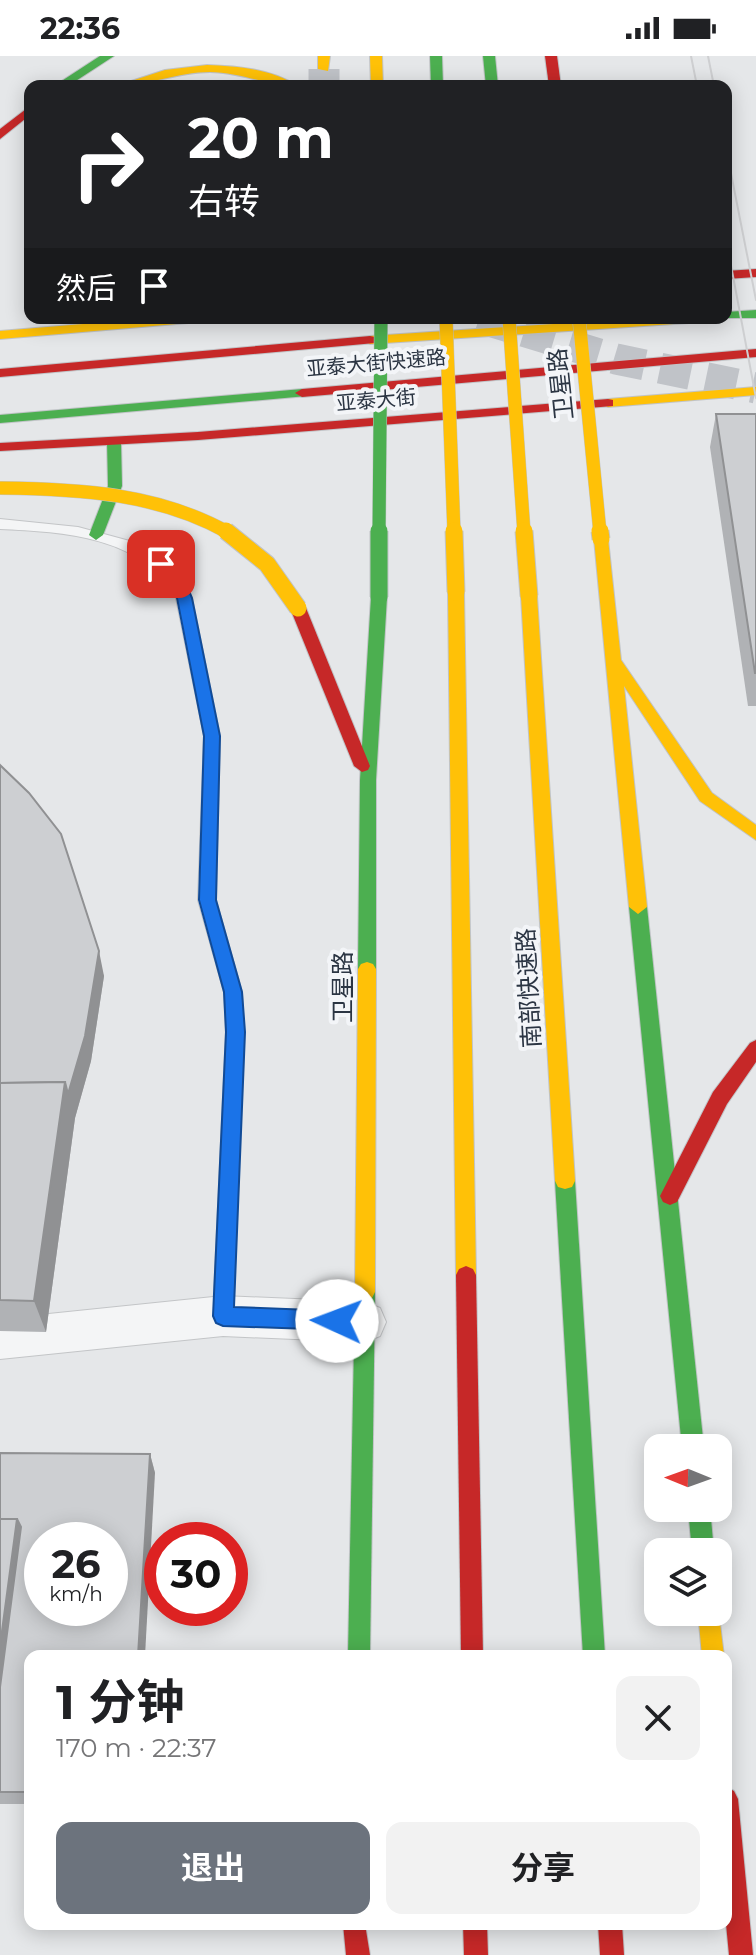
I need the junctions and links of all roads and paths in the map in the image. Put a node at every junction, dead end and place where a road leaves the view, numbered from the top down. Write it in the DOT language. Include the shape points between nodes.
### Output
graph roads {
  1 [pos="108,56"];
  2 [pos="376,56"];
  3 [pos="436,56"];
  4 [pos="489,56"];
  5 [pos="551,56"];
  6 [pos="70,80"];
  7 [pos="141,80"];
  8 [pos="275,80"];
  9 [pos="377,80"];
  10 [pos="437,80"];
  11 [pos="491,80"];
  12 [pos="554,80"];
  13 [pos="24,114"];
  14 [pos="0,135"];
  15 [pos="756,273"];
  16 [pos="732,275"];
  17 [pos="756,314"];
  18 [pos="732,316"];
  19 [pos="129,324"];
  20 [pos="381,324"];
  21 [pos="446,324"];
  22 [pos="509,324"];
  23 [pos="580,324"];
  24 [pos="614,324"];
  25 [pos="0,335"];
  26 [pos="756,353"];
  27 [pos="0,373"];
  28 [pos="756,391"];
  29 [pos="707,395"];
  30 [pos="756,401"];
  31 [pos="0,419"];
  32 [pos="114,441"];
  33 [pos="0,447"];
  34 [pos="0,488"];
  35 [pos="0,524"];
  36 [pos="96,535"];
  37 [pos="612,655"];
  38 [pos="368,780"];
  39 [pos="756,834"];
  40 [pos="756,1048"];
  41 [pos="670,1196"];
  42 [pos="223,1316"];
  43 [pos="365,1322"];
  44 [pos="0,1339"];
  45 [pos="692,1434"];
  46 [pos="710,1626"];
  47 [pos="359,1650"];
  48 [pos="472,1650"];
  49 [pos="594,1650"];
  50 [pos="712,1650"];
  51 [pos="732,1861"];
  52 [pos="354,1930"];
  53 [pos="355,1930"];
  54 [pos="475,1930"];
  55 [pos="610,1930"];
  56 [pos="351,1955"];
  57 [pos="358,1955"];
  58 [pos="476,1955"];
  59 [pos="612,1955"];
  60 [pos="741,1955"];
  1 -- 6 [label="main road"];
  2 -- 9 [label="main road"];
  3 -- 10 [label="main road"];
  4 -- 11 [label="main road"];
  5 -- 12 [label="main road"];
  7 -- 8 [label="main road" via="214,67"];
  13 -- 14 [label="main road"];
  15 -- 16 [label="main road"];
  17 -- 18 [label="main road"];
  19 -- 25 [label="main road"];
  20 -- 38 [label="main road, 卫星路, bridge" via="379,597"];
  21 -- 48 [label="main road, bridge" via="456,592"];
  22 -- 49 [label="main road, 南部快速路, bridge"];
  23 -- 37 [label="main road, 卫星路, bridge"];
  24 -- 27 [label="main road, 亚泰大街快速路"];
  26 -- 31 [label="main road, 亚泰大街快速路"];
  28 -- 29 [label="main road, 亚泰大街"];
  29 -- 30 [label="main road"];
  29 -- 32 [label="main road, 亚泰大街"];
  32 -- 33 [label="main road, 亚泰大街"];
  32 -- 36 [label="main road" via="115,486"];
  34 -- 38 [label="main road, bridge" via="70,488 162,503 254,551 298,608"];
  35 -- 36 [label="lane"];
  36 -- 42 [label="lane" via="151,559 177,578 206,698 212,736 207,900 233,992 235,1032"];
  37 -- 39 [label="main road" via="706,797"];
  37 -- 41 [label="main road, 卫星路"];
  38 -- 43 [label="main road, 卫星路"];
  40 -- 41 [label="main road" via="720,1098"];
  41 -- 45 [label="main road, 卫星路"];
  42 -- 43 [label="street"];
  42 -- 44 [label="street"];
  43 -- 47 [label="main road, 卫星路"];
  46 -- 50 [label="main road"];
  51 -- 60 [label="main road"];
  52 -- 56 [label="main road"];
  53 -- 57 [label="main road"];
  54 -- 58 [label="main road"];
  55 -- 59 [label="main road"];
}
